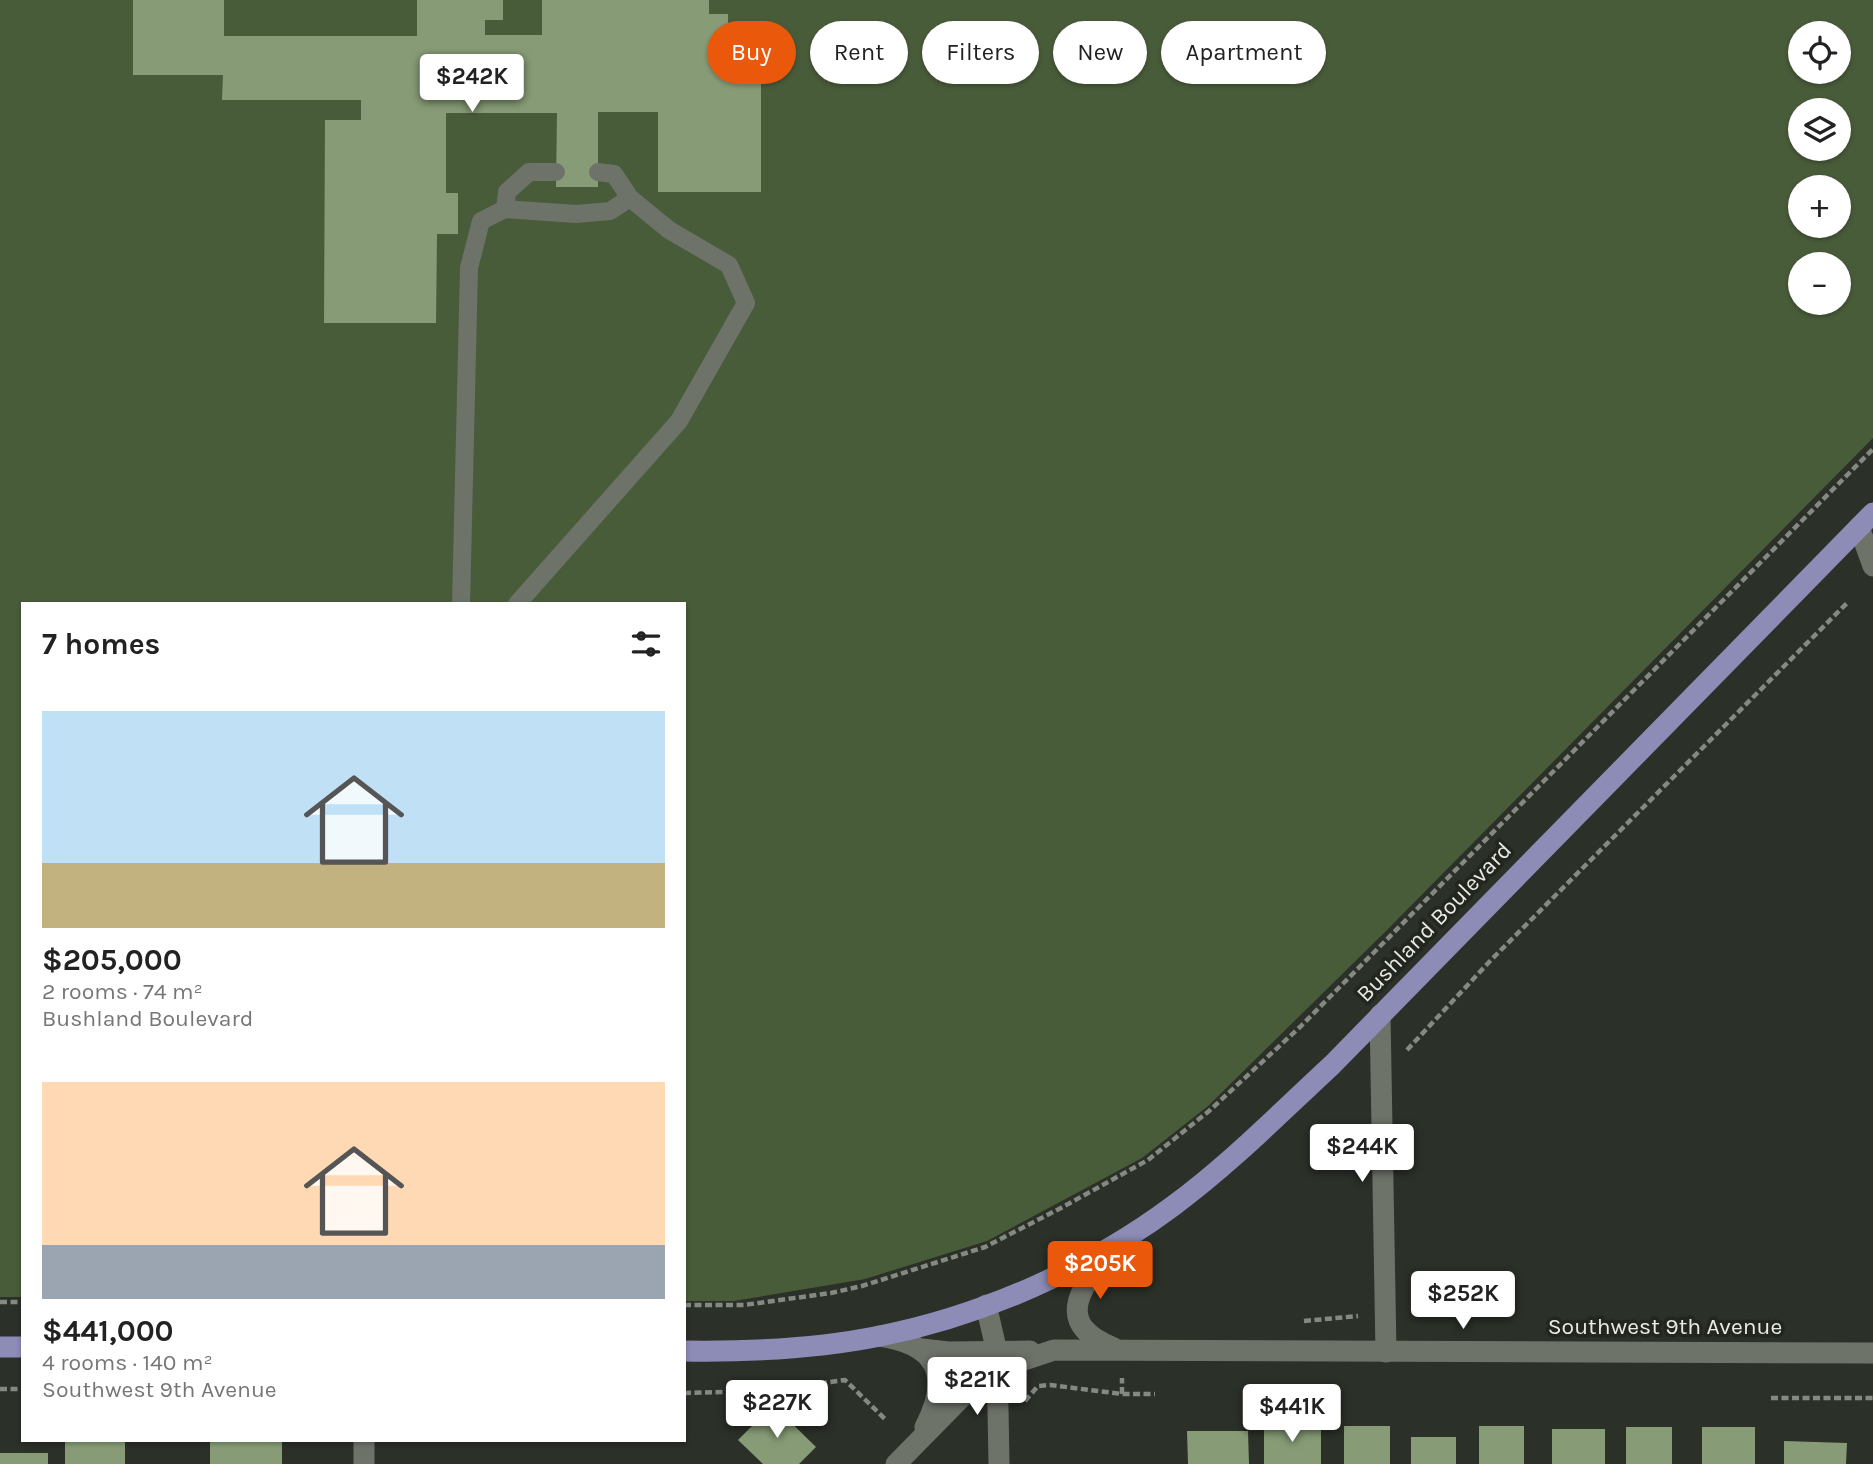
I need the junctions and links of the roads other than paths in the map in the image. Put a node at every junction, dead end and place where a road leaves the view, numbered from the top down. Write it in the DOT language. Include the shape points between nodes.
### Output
graph roads {
  1 [pos="556,172"];
  2 [pos="598,172"];
  3 [pos="630,198"];
  4 [pos="505,209"];
  5 [pos="1866,520"];
  6 [pos="1873,565"];
  7 [pos="461,602"];
  8 [pos="519,602"];
  9 [pos="1380,1015"];
  10 [pos="1111,1248"];
  11 [pos="986,1305"];
  12 [pos="879,1336"];
  13 [pos="0,1347"];
  14 [pos="21,1347"];
  15 [pos="922,1349"];
  16 [pos="686,1351"];
  17 [pos="1122,1351"];
  18 [pos="1386,1352"];
  19 [pos="1873,1353"];
  20 [pos="997,1361"];
  21 [pos="364,1442"];
  22 [pos="917,1443"];
  23 [pos="364,1464"];
  24 [pos="896,1464"];
  25 [pos="999,1464"];
  1 -- 4 [label="lane" via="529,172 507,192"];
  2 -- 3 [label="lane" via="614,174"];
  3 -- 4 [label="lane" via="610,211 576,214"];
  3 -- 8 [label="lane" via="669,230 729,265 746,303 679,421"];
  4 -- 7 [label="lane" via="481,220 470,268"];
  5 -- 6 [label="street"];
  5 -- 9 [label="main road, Bushland Boulevard"];
  9 -- 10 [label="main road, Bushland Boulevard" via="1241,1150 1173,1206"];
  9 -- 18 [label="street"];
  10 -- 11 [label="main road, Bushland Boulevard"];
  10 -- 17 [label="street" via="1079,1296 1077,1315 1082,1329 1095,1340"];
  11 -- 12 [label="main road"];
  11 -- 20 [label="street"];
  12 -- 15 [label="street"];
  12 -- 16 [label="main road" via="781,1348"];
  13 -- 14 [label="main road"];
  15 -- 20 [label="street"];
  15 -- 22 [label="street" via="933,1362 939,1382 931,1416"];
  17 -- 18 [label="street, Southwest 9th Avenue"];
  17 -- 20 [label="street, Southwest 9th Avenue" via="1054,1350"];
  18 -- 19 [label="street, Southwest 9th Avenue"];
  20 -- 22 [label="street"];
  20 -- 25 [label="street"];
  21 -- 23 [label="street"];
  22 -- 24 [label="street"];
}
